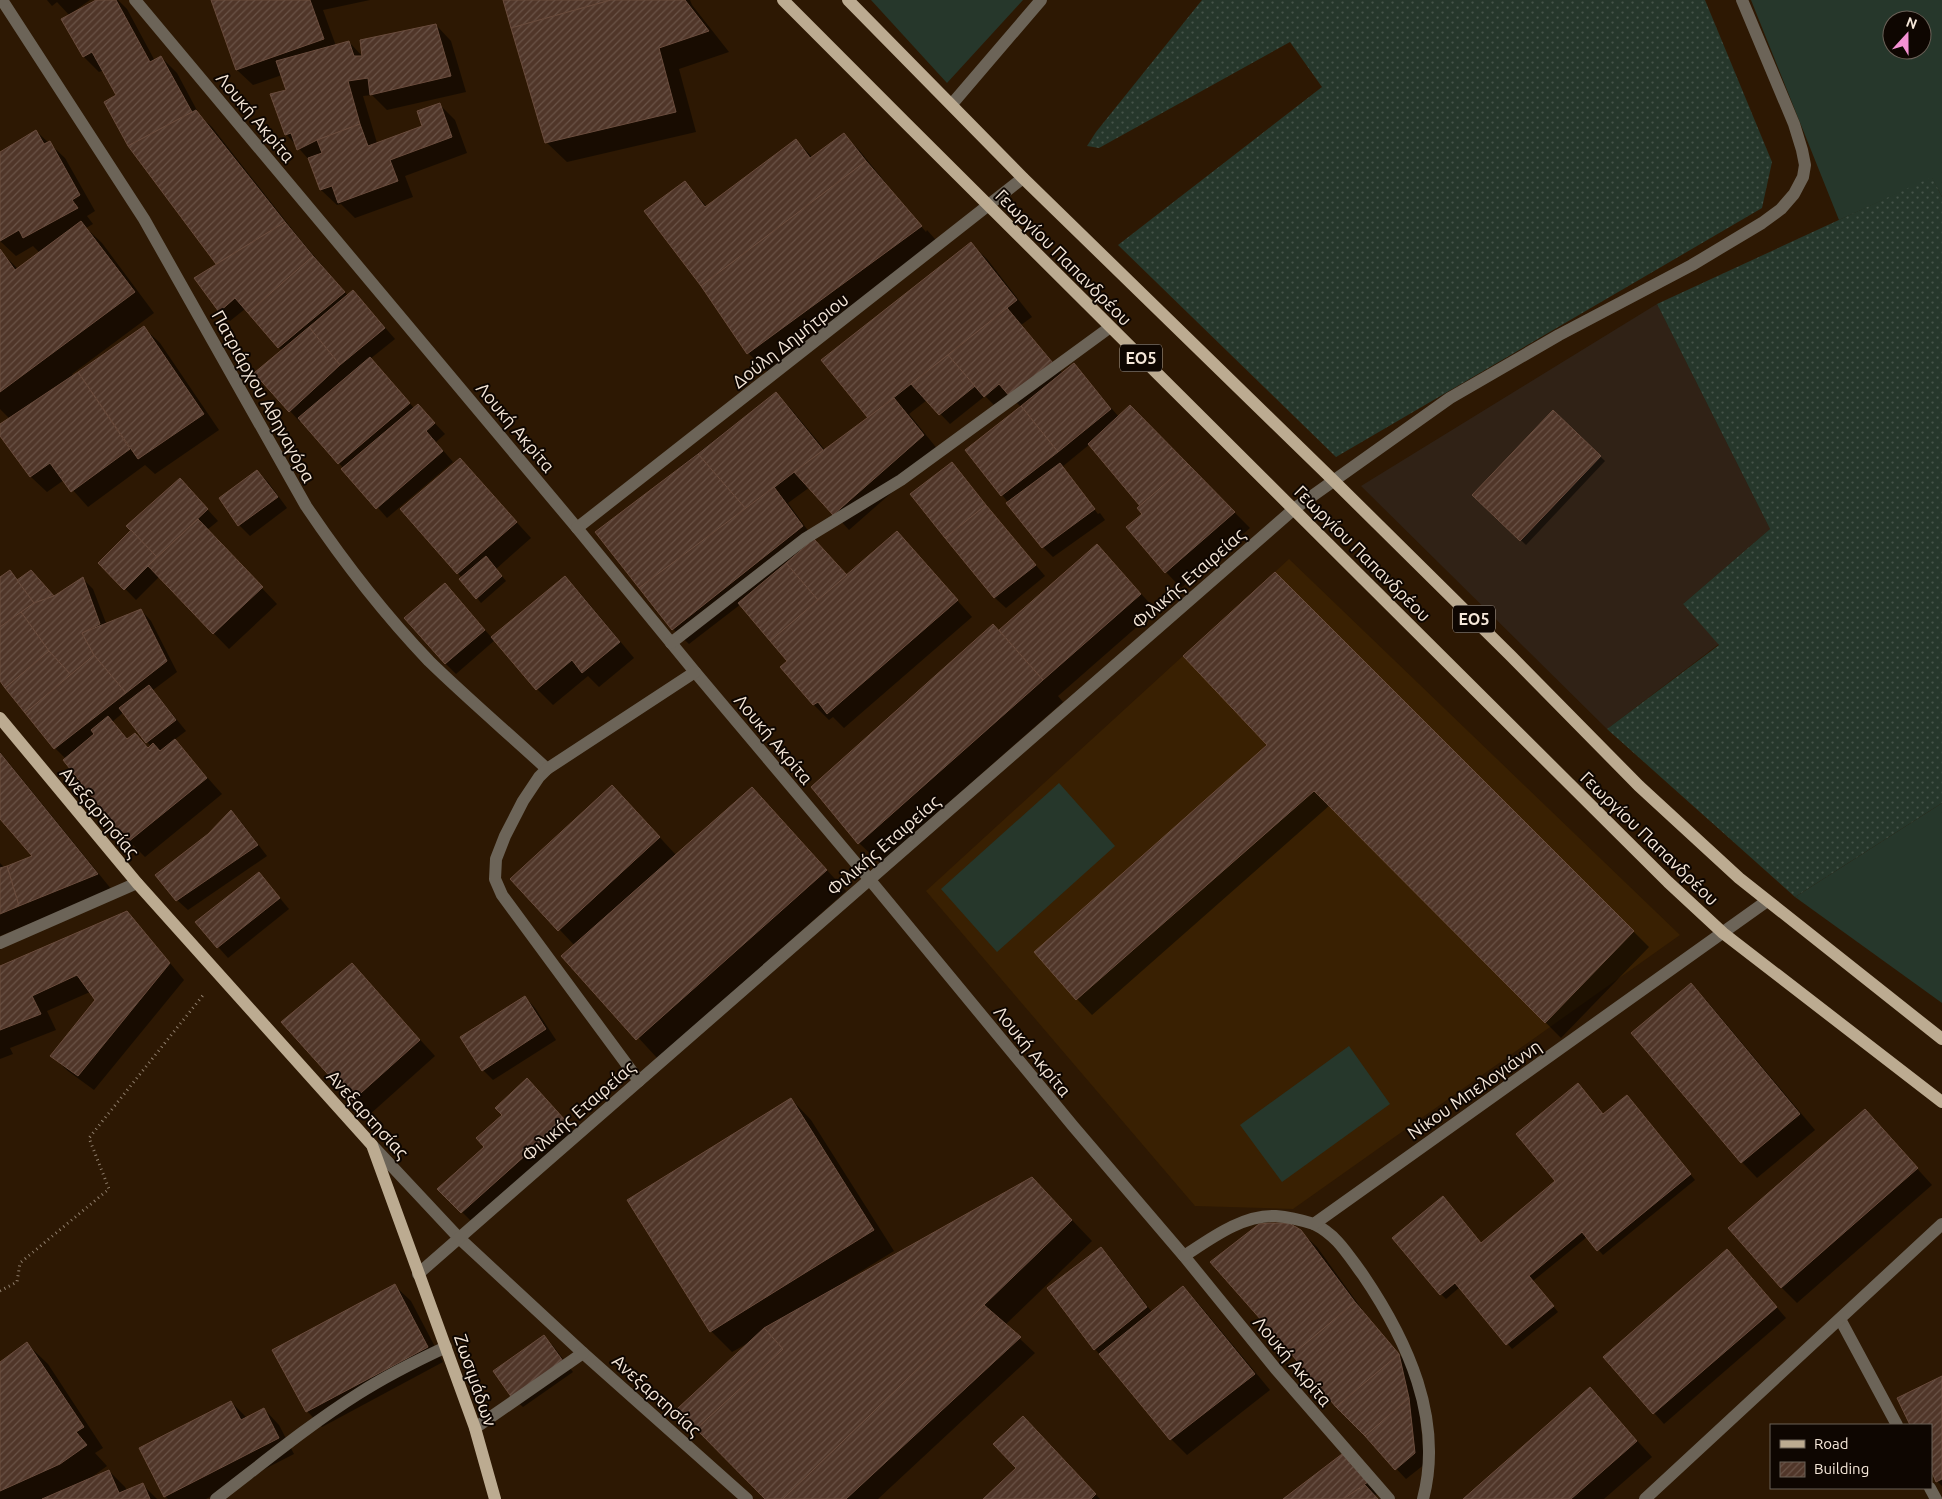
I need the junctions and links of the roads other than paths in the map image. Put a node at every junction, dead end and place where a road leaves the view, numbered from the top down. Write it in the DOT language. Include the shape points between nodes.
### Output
graph roads {
  1 [pos="2,0"];
  2 [pos="135,0"];
  3 [pos="784,0"];
  4 [pos="848,0"];
  5 [pos="1041,0"];
  6 [pos="1742,0"];
  7 [pos="952,104"];
  8 [pos="1024,178"];
  9 [pos="989,206"];
  10 [pos="1109,328"];
  11 [pos="1333,480"];
  12 [pos="1294,509"];
  13 [pos="577,528"];
  14 [pos="671,642"];
  15 [pos="694,672"];
  16 [pos="0,718"];
  17 [pos="547,769"];
  18 [pos="870,880"];
  19 [pos="137,883"];
  20 [pos="1767,901"];
  21 [pos="1723,933"];
  22 [pos="0,943"];
  23 [pos="1942,1039"];
  24 [pos="639,1081"];
  25 [pos="1942,1102"];
  26 [pos="372,1145"];
  27 [pos="1314,1224"];
  28 [pos="1942,1224"];
  29 [pos="459,1238"];
  30 [pos="1184,1256"];
  31 [pos="418,1274"];
  32 [pos="1840,1319"];
  33 [pos="446,1347"];
  34 [pos="583,1353"];
  35 [pos="1895,1424"];
  36 [pos="475,1428"];
  37 [pos="216,1499"];
  38 [pos="496,1499"];
  39 [pos="747,1499"];
  40 [pos="1389,1499"];
  41 [pos="1424,1499"];
  42 [pos="1645,1499"];
  1 -- 17 [label="street, Πατριάρχου Αθηναγόρα" via="144,219 306,506 340,555 430,661"];
  2 -- 13 [label="street, Λουκή Ακρίτα"];
  3 -- 9 [label="main road, Γεωργίου Παπανδρέου / ΕΟ5"];
  4 -- 7 [label="main road, Γεωργίου Παπανδρέου / ΕΟ5"];
  5 -- 7 [label="street"];
  6 -- 11 [label="street, Φιλικής Εταιρείας" via="1802,150 1803,177 1794,194 1762,223 1692,265 1559,335 1450,398"];
  7 -- 8 [label="main road, Γεωργίου Παπανδρέου / ΕΟ5"];
  8 -- 9 [label="street, Δούλη Δημήτριου"];
  8 -- 11 [label="main road, Γεωργίου Παπανδρέου / ΕΟ5"];
  9 -- 10 [label="main road, Γεωργίου Παπανδρέου / ΕΟ5"];
  9 -- 13 [label="street, Δούλη Δημήτριου"];
  10 -- 12 [label="main road, Γεωργίου Παπανδρέου / ΕΟ5"];
  10 -- 14 [label="street" via="901,480 806,538"];
  11 -- 12 [label="street, Φιλικής Εταιρείας"];
  11 -- 20 [label="main road, Γεωργίου Παπανδρέου / ΕΟ5" via="1639,786"];
  12 -- 18 [label="street, Φιλικής Εταιρείας"];
  12 -- 21 [label="main road, Γεωργίου Παπανδρέου / ΕΟ5"];
  13 -- 14 [label="street, Λουκή Ακρίτα"];
  14 -- 15 [label="street, Λουκή Ακρίτα"];
  15 -- 17 [label="street"];
  15 -- 18 [label="street, Λουκή Ακρίτα"];
  16 -- 19 [label="main road, Ανεξαρτησίας"];
  17 -- 24 [label="street" via="530,789 505,836 496,859 495,879 502,895"];
  18 -- 24 [label="street, Φιλικής Εταιρείας"];
  18 -- 30 [label="street, Λουκή Ακρίτα"];
  19 -- 22 [label="street"];
  19 -- 26 [label="main road, Ανεξαρτησίας"];
  20 -- 21 [label="street, Νίκου Μπελογιάννη"];
  20 -- 23 [label="main road, Γεωργίου Παπανδρέου / ΕΟ5"];
  21 -- 25 [label="main road, Γεωργίου Παπανδρέου / ΕΟ5"];
  21 -- 27 [label="street, Νίκου Μπελογιάννη"];
  24 -- 29 [label="street, Φιλικής Εταιρείας"];
  26 -- 29 [label="street, Ανεξαρτησίας"];
  26 -- 31 [label="main road, Ζωσιμάδων"];
  27 -- 30 [label="street" via="1274,1216 1248,1221"];
  27 -- 41 [label="street" via="1335,1238 1346,1252 1387,1314 1407,1352 1420,1392 1429,1442"];
  28 -- 32 [label="street"];
  29 -- 31 [label="street"];
  29 -- 34 [label="street, Ανεξαρτησίας"];
  30 -- 40 [label="street, Λουκή Ακρίτα" via="1275,1368"];
  31 -- 33 [label="main road, Ζωσιμάδων"];
  32 -- 35 [label="street"];
  32 -- 42 [label="street"];
  33 -- 36 [label="main road, Ζωσιμάδων"];
  33 -- 37 [label="street" via="403,1368 324,1416"];
  34 -- 36 [label="street"];
  34 -- 39 [label="street, Ανεξαρτησίας"];
  36 -- 38 [label="main road, Ζωσιμάδων"];
}
